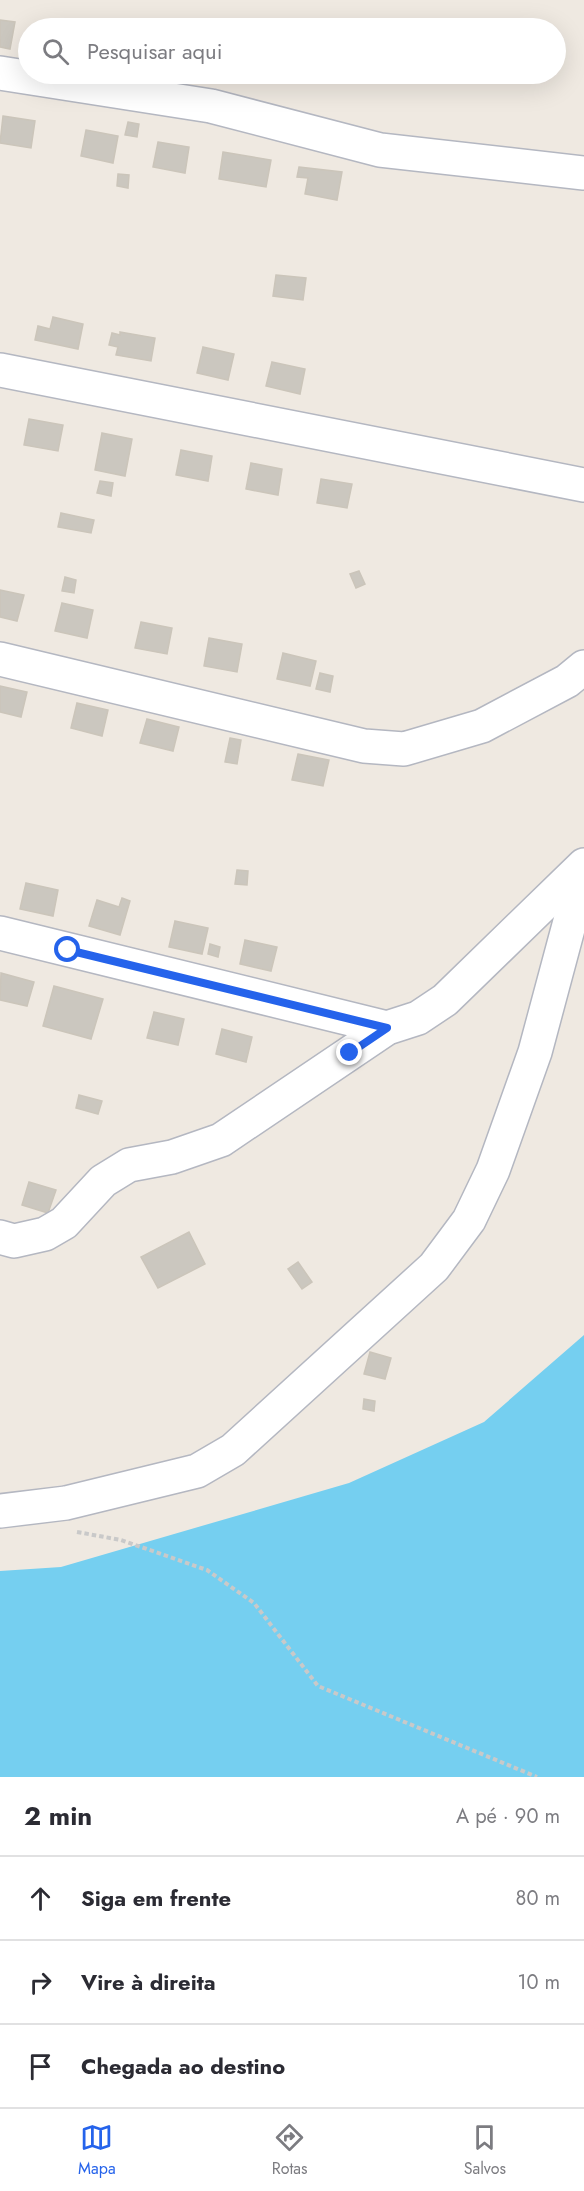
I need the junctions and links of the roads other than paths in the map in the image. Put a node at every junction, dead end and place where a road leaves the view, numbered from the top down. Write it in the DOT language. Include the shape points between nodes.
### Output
graph roads {
  1 [pos="0,73"];
  2 [pos="18,76"];
  3 [pos="70,84"];
  4 [pos="584,173"];
  5 [pos="0,370"];
  6 [pos="584,485"];
  7 [pos="0,659"];
  8 [pos="584,667"];
  9 [pos="584,867"];
  10 [pos="0,933"];
  11 [pos="387,1028"];
  12 [pos="0,1237"];
  13 [pos="0,1511"];
  1 -- 2 [label="street"];
  3 -- 4 [label="street" via="211,106 380,150"];
  5 -- 6 [label="street"];
  7 -- 8 [label="street" via="364,746 404,748 482,726 567,681"];
  9 -- 11 [label="street" via="445,1000 418,1018"];
  9 -- 13 [label="street" via="536,1052 494,1170 470,1220 434,1268 233,1450 197,1471 66,1503"];
  10 -- 11 [label="street"];
  11 -- 12 [label="street" via="221,1140 172,1157 129,1165 104,1181 64,1223 45,1234 14,1241"];
}
